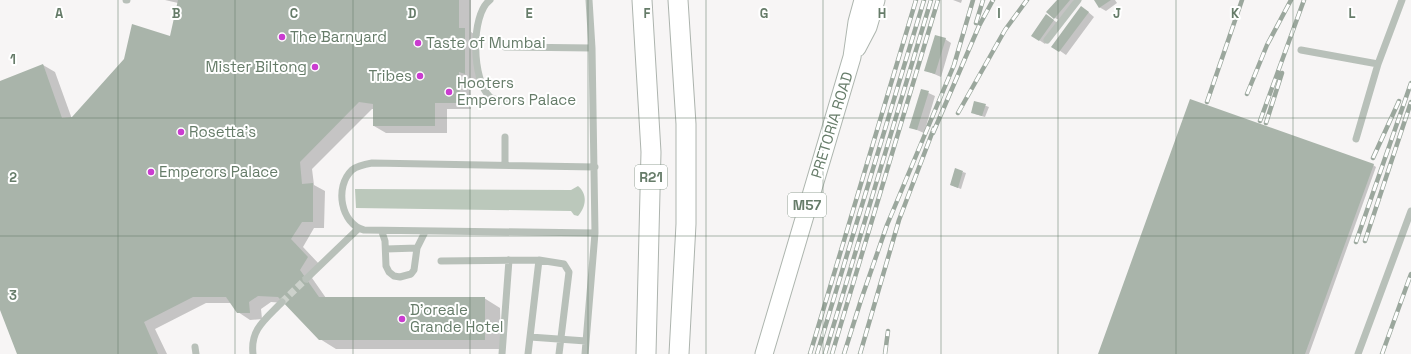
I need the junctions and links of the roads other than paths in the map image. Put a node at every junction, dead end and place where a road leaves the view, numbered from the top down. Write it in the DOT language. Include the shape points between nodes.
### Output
graph roads {
  1 [pos="490,0"];
  2 [pos="589,0"];
  3 [pos="642,0"];
  4 [pos="678,0"];
  5 [pos="863,0"];
  6 [pos="876,0"];
  7 [pos="1078,0"];
  8 [pos="1402,0"];
  9 [pos="1047,40"];
  10 [pos="504,47"];
  11 [pos="592,48"];
  12 [pos="1301,50"];
  13 [pos="852,57"];
  14 [pos="1378,64"];
  15 [pos="505,100"];
  16 [pos="505,137"];
  17 [pos="1356,139"];
  18 [pos="505,165"];
  19 [pos="595,167"];
  20 [pos="1411,211"];
  21 [pos="358,229"];
  22 [pos="382,232"];
  23 [pos="425,232"];
  24 [pos="595,233"];
  25 [pos="417,248"];
  26 [pos="386,249"];
  27 [pos="509,260"];
  28 [pos="539,260"];
  29 [pos="441,261"];
  30 [pos="306,279"];
  31 [pos="282,302"];
  32 [pos="530,337"];
  33 [pos="561,339"];
  34 [pos="586,341"];
  35 [pos="252,354"];
  36 [pos="502,354"];
  37 [pos="528,354"];
  38 [pos="559,354"];
  39 [pos="585,354"];
  40 [pos="646,354"];
  41 [pos="678,354"];
  42 [pos="764,354"];
  43 [pos="1358,354"];
  1 -- 15 [label="lane" via="479,18 477,70 489,96"];
  2 -- 11 [label="lane"];
  3 -- 40 [label="highway, R21" via="651,152"];
  4 -- 41 [label="highway, R21" via="686,124 686,224"];
  5 -- 13 [label="main road, PRETORIA ROAD / M57" via="856,22"];
  6 -- 13 [label="main road, PRETORIA ROAD / M57" via="868,27"];
  7 -- 9 [label="lane"];
  8 -- 14 [label="lane"];
  10 -- 11 [label="lane"];
  11 -- 19 [label="lane"];
  12 -- 14 [label="lane"];
  13 -- 42 [label="main road, PRETORIA ROAD / M57"];
  14 -- 17 [label="lane"];
  16 -- 18 [label="lane"];
  18 -- 19 [label="lane"];
  18 -- 21 [label="lane" via="372,163 355,168 347,177 342,198 345,216"];
  19 -- 24 [label="lane"];
  20 -- 43 [label="lane"];
  21 -- 22 [label="lane"];
  21 -- 30 [label="lane"];
  22 -- 23 [label="lane"];
  22 -- 26 [label="lane"];
  23 -- 24 [label="lane"];
  23 -- 25 [label="lane"];
  24 -- 34 [label="lane"];
  25 -- 26 [label="lane"];
  25 -- 26 [label="lane" via="414,270 411,274 400,276 394,276 389,272 386,266"];
  27 -- 28 [label="lane"];
  27 -- 29 [label="lane"];
  27 -- 36 [label="lane"];
  28 -- 32 [label="lane"];
  28 -- 33 [label="lane" via="564,264 569,272"];
  31 -- 35 [label="lane" via="255,332"];
  32 -- 33 [label="lane"];
  32 -- 37 [label="lane"];
  33 -- 34 [label="lane"];
  33 -- 38 [label="lane"];
  34 -- 39 [label="lane"];
}
